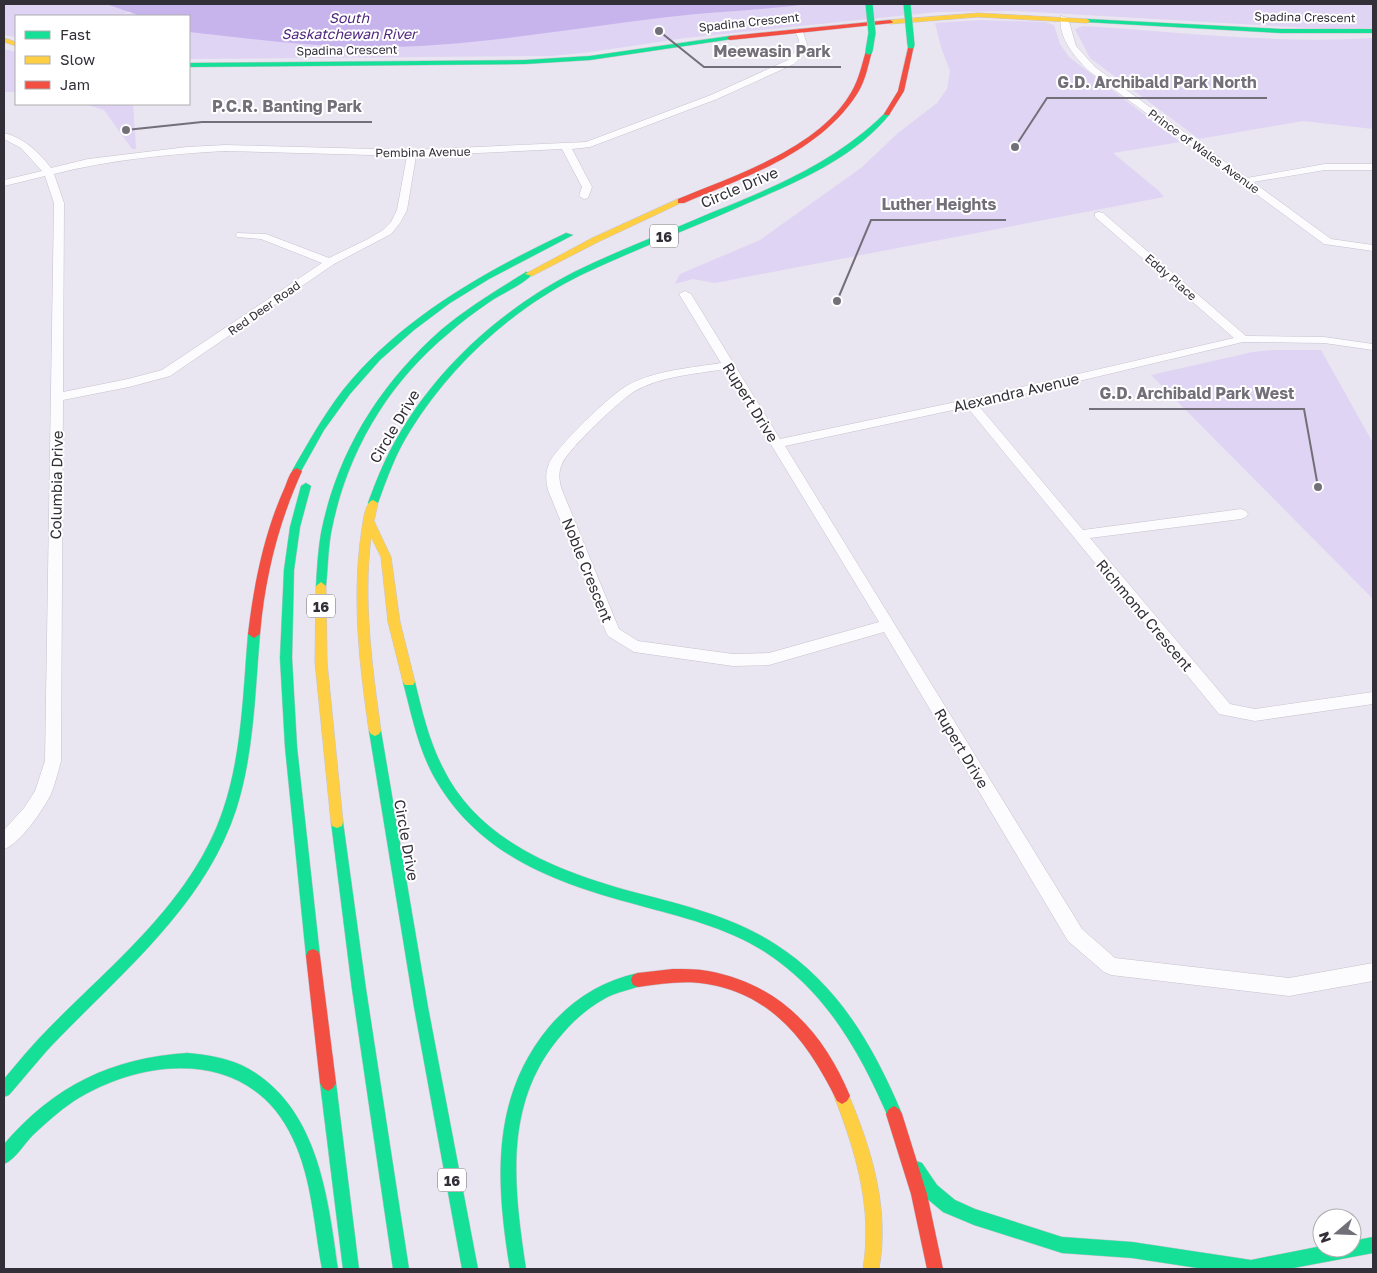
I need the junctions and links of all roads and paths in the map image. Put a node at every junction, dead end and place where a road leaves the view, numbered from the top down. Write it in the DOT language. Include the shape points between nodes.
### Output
graph roads {
  1 [pos="869,4"];
  2 [pos="907,4"];
  3 [pos="1064,18"];
  4 [pos="800,31"];
  5 [pos="1373,31"];
  6 [pos="190,65"];
  7 [pos="4,136"];
  8 [pos="566,147"];
  9 [pos="412,153"];
  10 [pos="758,167"];
  11 [pos="1373,167"];
  12 [pos="49,171"];
  13 [pos="1244,181"];
  14 [pos="4,183"];
  15 [pos="584,196"];
  16 [pos="622,215"];
  17 [pos="1099,215"];
  18 [pos="578,231"];
  19 [pos="241,235"];
  20 [pos="1373,248"];
  21 [pos="330,262"];
  22 [pos="685,294"];
  23 [pos="1243,339"];
  24 [pos="1373,347"];
  25 [pos="729,365"];
  26 [pos="57,397"];
  27 [pos="970,403"];
  28 [pos="336,405"];
  29 [pos="778,444"];
  30 [pos="1241,514"];
  31 [pos="368,520"];
  32 [pos="1079,535"];
  33 [pos="888,625"];
  34 [pos="1373,698"];
  35 [pos="4,842"];
  36 [pos="1373,972"];
  37 [pos="4,1090"];
  38 [pos="902,1138"];
  39 [pos="4,1156"];
  40 [pos="1373,1245"];
  41 [pos="330,1269"];
  42 [pos="351,1269"];
  43 [pos="401,1269"];
  44 [pos="470,1269"];
  45 [pos="518,1269"];
  46 [pos="871,1269"];
  47 [pos="935,1269"];
  48 [pos="1248,1269"];
  1 -- 10 [label="main road, Circle Drive / 16, bridge" via="872,33 854,94 814,136"];
  2 -- 31 [label="main road, Circle Drive / 16, bridge" via="911,45 900,94 882,120 853,146 789,182 600,263 541,293 487,333 436,387 404,435 387,463"];
  3 -- 4 [label="main road, Spadina Crescent" via="978,15"];
  3 -- 5 [label="main road, Spadina Crescent" via="1281,31"];
  3 -- 13 [label="street, Prince of Wales Avenue" via="1068,42 1082,61"];
  4 -- 6 [label="main road, Spadina Crescent" via="691,42 590,58 525,62"];
  4 -- 8 [label="street, Pembina Avenue" via="804,49 779,68 608,138"];
  7 -- 12 [label="street, Columbia Drive" via="27,150"];
  8 -- 9 [label="street, Pembina Avenue"];
  8 -- 15 [label="street" via="587,187"];
  9 -- 12 [label="street, Pembina Avenue" via="225,148 97,161"];
  9 -- 21 [label="street, Red Deer Road" via="402,210 395,224 372,241"];
  10 -- 16 [label="main road"];
  10 -- 43 [label="main road, Circle Drive / 16" via="610,233 513,281 448,327 426,346 376,406 348,458 332,502 321,574 320,628 328,734 356,967"];
  11 -- 13 [label="street" via="1349,164 1317,167"];
  12 -- 14 [label="street, Pembina Avenue"];
  12 -- 26 [label="street, Columbia Drive" via="59,202"];
  13 -- 20 [label="street, Prince of Wales Avenue" via="1328,242"];
  17 -- 23 [label="street, Eddy Place"];
  18 -- 28 [label="main road" via="529,251 468,285 384,349"];
  19 -- 21 [label="street" via="262,236"];
  21 -- 26 [label="street, Red Deer Road" via="166,373"];
  22 -- 25 [label="street, Rupert Drive"];
  23 -- 24 [label="street, Alexandra Avenue" via="1324,340"];
  23 -- 27 [label="street, Alexandra Avenue"];
  25 -- 29 [label="street, Rupert Drive"];
  25 -- 33 [label="street, Noble Crescent" via="659,379 631,389 557,458 551,474 555,490 613,632 634,646 732,660 768,659"];
  26 -- 35 [label="street, Columbia Drive" via="53,761 43,793"];
  27 -- 29 [label="street, Alexandra Avenue"];
  27 -- 32 [label="street, Richmond Crescent"];
  28 -- 37 [label="main road" via="305,453 284,496 271,538 255,621 241,770 217,838 196,878 138,951 54,1033"];
  28 -- 42 [label="main road" via="300,506 290,550 287,590 290,721 320,1021"];
  29 -- 33 [label="street, Rupert Drive"];
  30 -- 32 [label="street"];
  31 -- 38 [label="main road" via="387,558 395,628 426,741 434,764 459,805 492,837 552,873 711,919 762,943 789,961 816,984 860,1040"];
  31 -- 44 [label="main road, Circle Drive / 16" via="362,616 383,786 435,1090"];
  32 -- 34 [label="street, Richmond Crescent" via="1225,710 1255,715"];
  33 -- 36 [label="street, Rupert Drive" via="1075,935 1111,966 1288,987"];
  38 -- 47 [label="main road"];
  38 -- 48 [label="main road" via="916,1169 931,1191 949,1206 974,1218 1062,1245 1132,1250"];
  39 -- 41 [label="main road" via="52,1108 113,1073 164,1059 205,1060 224,1065 260,1083 290,1118 313,1182"];
  40 -- 48 [label="main road"];
  45 -- 46 [label="main road" via="508,1195 508,1151 512,1118 525,1075 553,1033 586,1002 610,989 672,974 708,974 758,992 801,1027 823,1057 839,1088 863,1162 876,1244"];
}
